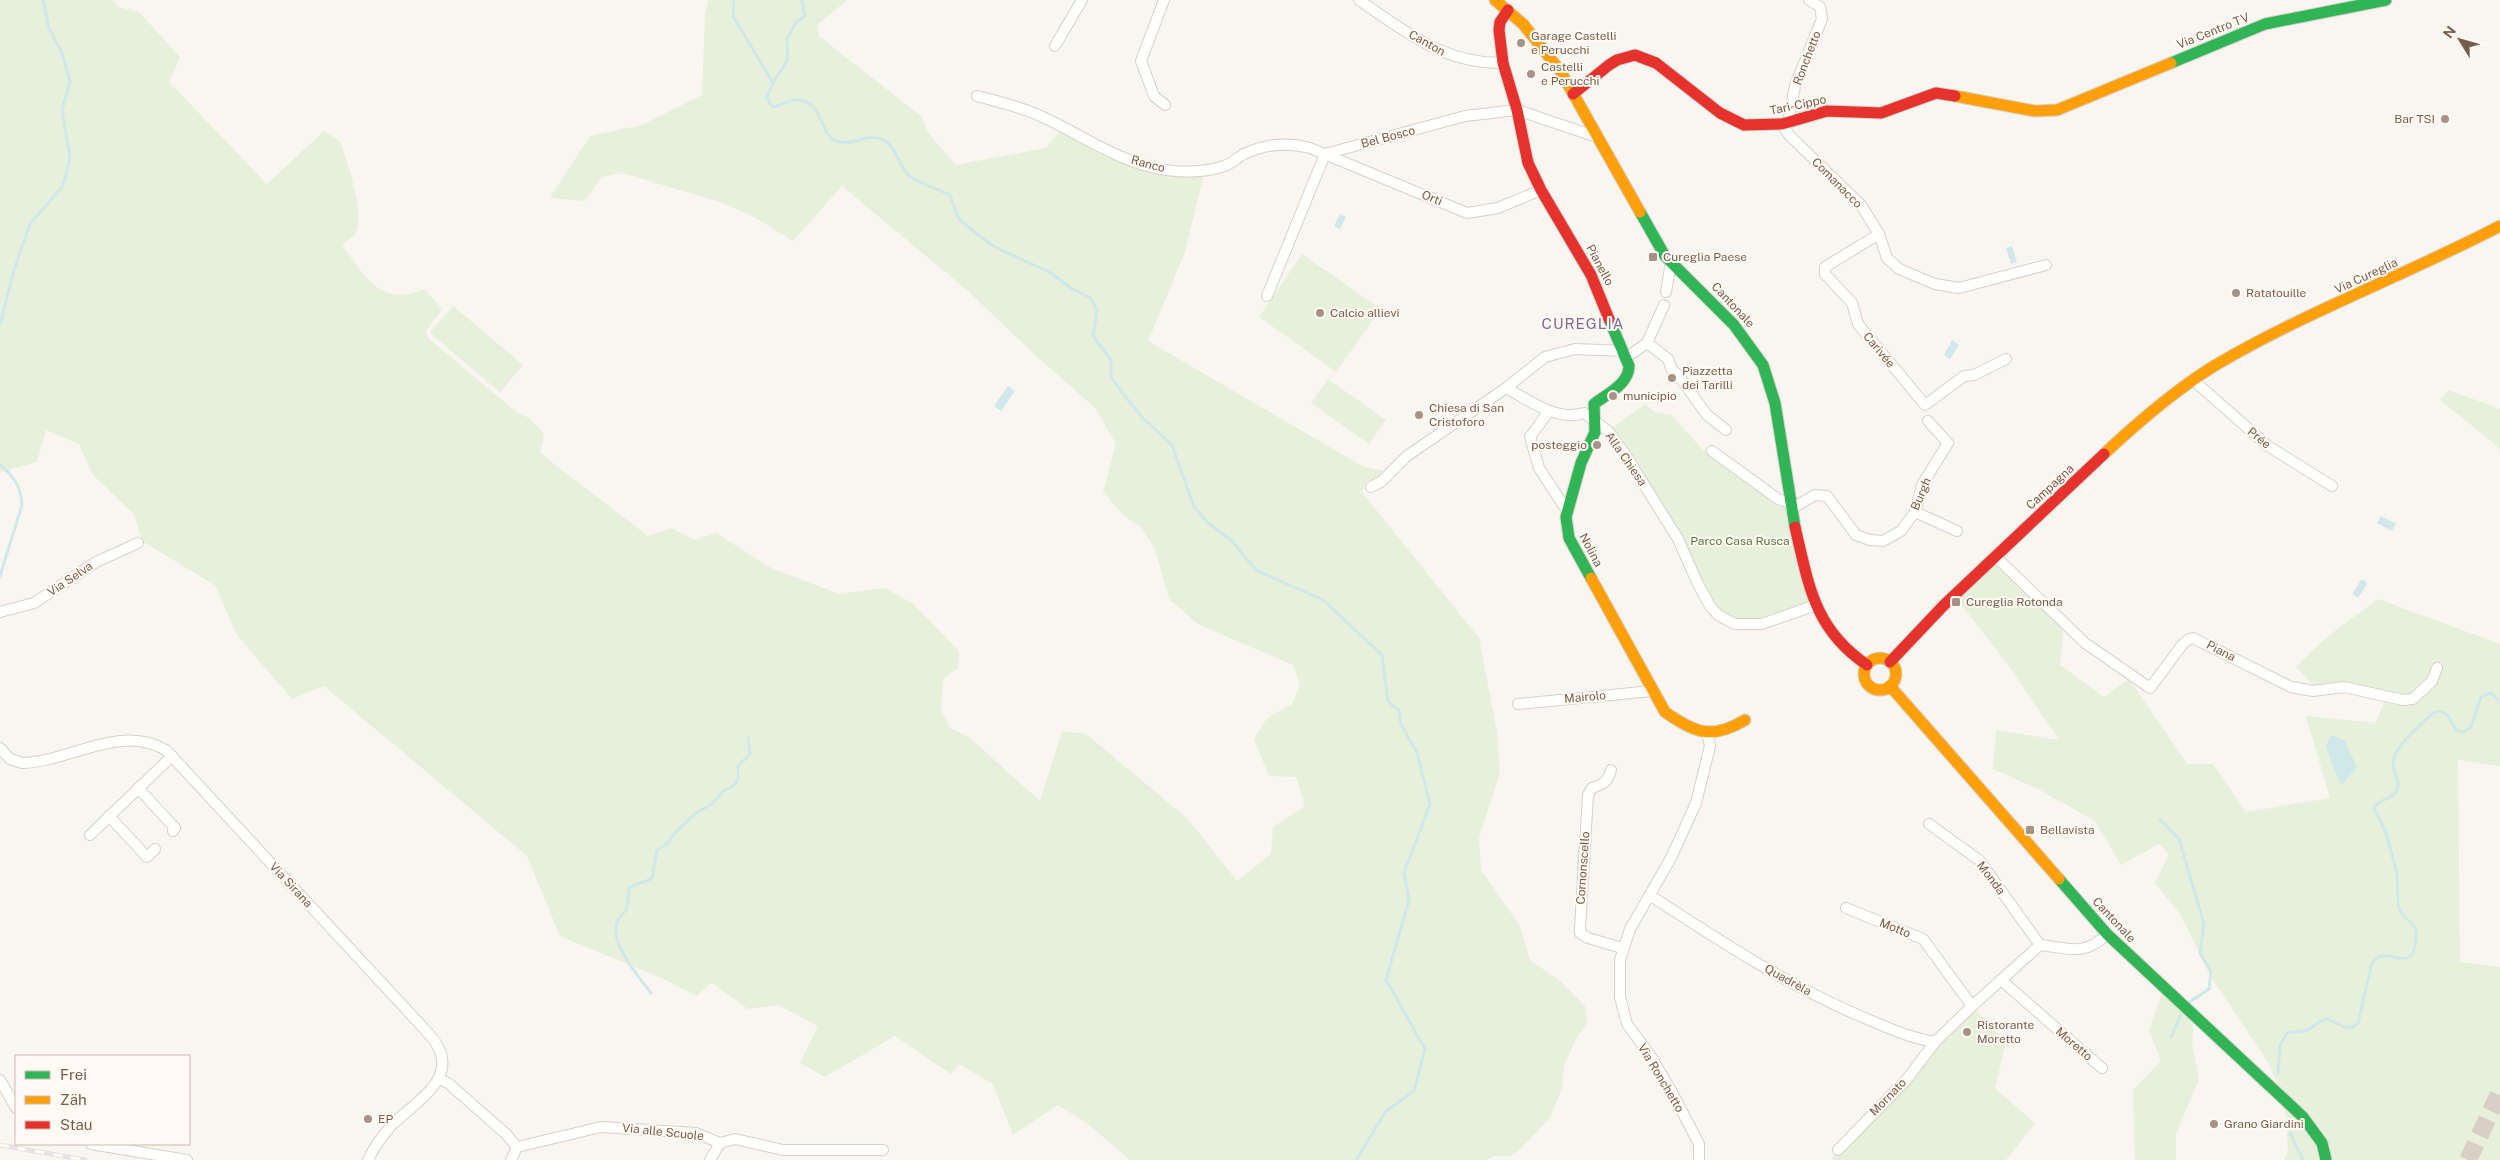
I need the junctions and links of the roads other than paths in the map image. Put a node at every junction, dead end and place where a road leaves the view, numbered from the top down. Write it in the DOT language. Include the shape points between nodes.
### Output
graph roads {
  1 [pos="1082,0"];
  2 [pos="1164,0"];
  3 [pos="1358,0"];
  4 [pos="1495,0"];
  5 [pos="1809,0"];
  6 [pos="2386,0"];
  7 [pos="1820,4"];
  8 [pos="1508,10"];
  9 [pos="1055,46"];
  10 [pos="1503,63"];
  11 [pos="1573,94"];
  12 [pos="977,96"];
  13 [pos="1165,105"];
  14 [pos="1517,110"];
  15 [pos="2057,110"];
  16 [pos="1785,123"];
  17 [pos="1597,137"];
  18 [pos="1325,154"];
  19 [pos="1541,190"];
  20 [pos="2500,226"];
  21 [pos="1879,234"];
  22 [pos="1671,262"];
  23 [pos="2046,265"];
  24 [pos="1666,292"];
  25 [pos="1267,296"];
  26 [pos="1664,305"];
  27 [pos="1647,343"];
  28 [pos="2244,350"];
  29 [pos="1625,354"];
  30 [pos="2006,359"];
  31 [pos="2193,380"];
  32 [pos="1506,388"];
  33 [pos="1548,411"];
  34 [pos="1928,420"];
  35 [pos="1596,421"];
  36 [pos="1726,430"];
  37 [pos="1712,451"];
  38 [pos="2332,486"];
  39 [pos="1371,487"];
  40 [pos="1791,506"];
  41 [pos="1567,511"];
  42 [pos="1915,512"];
  43 [pos="1957,531"];
  44 [pos="138,543"];
  45 [pos="1996,557"];
  46 [pos="1816,605"];
  47 [pos="0,612"];
  48 [pos="1890,662"];
  49 [pos="1867,665"];
  50 [pos="2437,668"];
  51 [pos="1890,686"];
  52 [pos="1652,691"];
  53 [pos="1518,704"];
  54 [pos="1746,720"];
  55 [pos="1707,733"];
  56 [pos="0,748"];
  57 [pos="172,756"];
  58 [pos="1611,770"];
  59 [pos="138,788"];
  60 [pos="109,816"];
  61 [pos="1929,824"];
  62 [pos="173,831"];
  63 [pos="90,835"];
  64 [pos="155,848"];
  65 [pos="1651,896"];
  66 [pos="1846,908"];
  67 [pos="2107,934"];
  68 [pos="2040,945"];
  69 [pos="1622,948"];
  70 [pos="2001,980"];
  71 [pos="1972,1006"];
  72 [pos="1935,1042"];
  73 [pos="2102,1068"];
  74 [pos="439,1079"];
  75 [pos="0,1080"];
  76 [pos="15,1106"];
  77 [pos="720,1143"];
  78 [pos="97,1145"];
  79 [pos="517,1147"];
  80 [pos="883,1150"];
  81 [pos="1838,1150"];
  82 [pos="187,1160"];
  83 [pos="368,1160"];
  84 [pos="511,1160"];
  85 [pos="710,1160"];
  86 [pos="1699,1160"];
  87 [pos="2326,1160"];
  1 -- 9 [label="street"];
  2 -- 13 [label="street" via="1141,61 1154,96"];
  3 -- 10 [label="street, Canton" via="1444,54 1477,62"];
  4 -- 8 [label="street, Cantonale"];
  5 -- 7 [label="street, Ronchetto"];
  6 -- 15 [label="street, Via Centro TV" via="2265,24"];
  7 -- 16 [label="street, Ronchetto" via="1820,24 1795,86"];
  8 -- 10 [label="street, Pianello" via="1499,30"];
  8 -- 11 [label="street, Cantonale" via="1549,54"];
  10 -- 14 [label="street, Pianello"];
  11 -- 16 [label="street, Tarì-Cippo" via="1617,60 1635,55 1656,63 1730,119 1744,125"];
  11 -- 17 [label="street, Cantonale"];
  12 -- 18 [label="street, Ranco" via="1043,117 1106,149 1156,168 1183,171 1225,166 1244,154 1277,144 1292,143"];
  14 -- 17 [label="street, Bel Bosco"];
  14 -- 18 [label="street, Bel Bosco" via="1465,116"];
  14 -- 19 [label="street, Pianello" via="1528,164"];
  15 -- 16 [label="street, Tarì-Cippo" via="2035,111 1936,93 1881,113 1827,111"];
  16 -- 21 [label="street, Comanacco" via="1789,135 1861,205"];
  17 -- 22 [label="street, Cantonale"];
  18 -- 19 [label="street, Orti" via="1466,213 1498,208"];
  18 -- 25 [label="street"];
  19 -- 29 [label="street, Pianello" via="1591,275"];
  20 -- 28 [label="street, Via Cureglia"];
  21 -- 23 [label="street, Comanacco" via="1885,253 1894,266 1952,288"];
  21 -- 30 [label="street, Carivée" via="1825,267 1824,274 1852,303 1858,324 1925,405 1964,376 1974,375"];
  22 -- 24 [label="street"];
  22 -- 40 [label="street, Cantonale" via="1734,325 1763,365 1775,403"];
  26 -- 27 [label="street"];
  27 -- 29 [label="street"];
  27 -- 36 [label="street" via="1668,360 1672,370 1707,415"];
  28 -- 31 [label="street, Campagna"];
  29 -- 32 [label="street" via="1575,349 1545,357"];
  29 -- 35 [label="street, Nolina" via="1630,374 1594,404"];
  31 -- 38 [label="street, Prée" via="2268,446"];
  31 -- 45 [label="street, Campagna" via="2151,413"];
  32 -- 33 [label="street, Alla Chiesa"];
  32 -- 39 [label="street" via="1406,456 1382,481"];
  33 -- 35 [label="street, Alla Chiesa" via="1573,417 1584,413"];
  33 -- 41 [label="street" via="1530,437 1539,468"];
  34 -- 42 [label="street, Burgh" via="1948,443 1922,485"];
  35 -- 41 [label="street, Nolina" via="1595,432 1580,462"];
  35 -- 46 [label="street, Alla Chiesa" via="1623,451 1678,539 1710,606 1718,615 1735,624 1762,624"];
  37 -- 40 [label="street"];
  40 -- 42 [label="street, Burgh" via="1815,496 1827,496 1856,535 1884,541 1901,531"];
  40 -- 46 [label="street, Cantonale"];
  41 -- 52 [label="street, Nolina" via="1565,523 1569,538"];
  42 -- 43 [label="street"];
  44 -- 47 [label="street, Via Selva" via="96,562 34,603"];
  45 -- 48 [label="street, Campagna" via="1928,620"];
  45 -- 50 [label="street, Piana" via="2085,643 2150,688 2188,638 2291,687 2313,690 2344,687 2403,700 2414,699 2432,681"];
  46 -- 49 [label="street, Cantonale" via="1837,641"];
  48 -- 49 [label="street" via="1878,658"];
  48 -- 51 [label="street" via="1896,677"];
  49 -- 51 [label="street" via="1864,675 1871,688 1881,690"];
  51 -- 67 [label="street, Cantonale"];
  52 -- 53 [label="street, Mairolo"];
  52 -- 55 [label="street, Nolina" via="1665,712 1680,723"];
  54 -- 55 [label="street, Nolina" via="1730,730"];
  55 -- 65 [label="street" via="1710,746 1696,803"];
  56 -- 57 [label="street, Via Sirana" via="10,759 22,763 138,740 157,745"];
  57 -- 59 [label="street"];
  57 -- 74 [label="street, Via Sirana" via="433,1038 441,1053"];
  58 -- 69 [label="street, Cornonscello" via="1608,779 1588,794 1580,933"];
  59 -- 60 [label="street"];
  59 -- 62 [label="street" via="175,828"];
  60 -- 63 [label="street"];
  60 -- 64 [label="street" via="147,856"];
  61 -- 68 [label="street, Monda" via="1979,860"];
  65 -- 69 [label="street"];
  65 -- 72 [label="street, Quadrèla" via="1791,983 1913,1039"];
  66 -- 71 [label="street, Motto" via="1923,940"];
  67 -- 68 [label="street" via="2090,948 2082,950"];
  67 -- 87 [label="street, Cantonale" via="2303,1116 2322,1143"];
  68 -- 70 [label="street"];
  69 -- 86 [label="street, Via Ronchetto" via="1620,996 1627,1024 1650,1055 1699,1144"];
  70 -- 71 [label="street"];
  70 -- 73 [label="street, Moretto"];
  71 -- 72 [label="street"];
  72 -- 81 [label="street, Mornato" via="1906,1079"];
  74 -- 79 [label="street" via="448,1083"];
  74 -- 83 [label="street" via="382,1137"];
  75 -- 76 [label="street"];
  77 -- 79 [label="street, Via alle Scuole" via="696,1133 602,1127"];
  77 -- 80 [label="street, Via alle Scuole" via="735,1139 783,1150"];
  77 -- 85 [label="street"];
  78 -- 82 [label="street"];
  79 -- 84 [label="street"];
}
